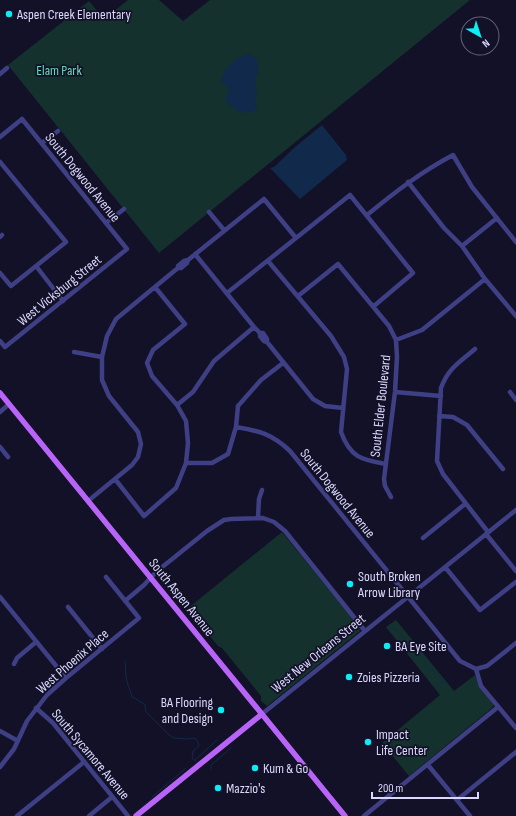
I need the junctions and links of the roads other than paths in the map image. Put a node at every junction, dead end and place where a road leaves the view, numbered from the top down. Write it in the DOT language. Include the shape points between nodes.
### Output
graph roads {
  1 [pos="7,68"];
  2 [pos="0,74"];
  3 [pos="58,131"];
  4 [pos="0,137"];
  5 [pos="42,143"];
  6 [pos="0,162"];
  7 [pos="408,182"];
  8 [pos="124,209"];
  9 [pos="209,212"];
  10 [pos="367,215"];
  11 [pos="496,218"];
  12 [pos="106,223"];
  13 [pos="224,230"];
  14 [pos="296,238"];
  15 [pos="516,242"];
  16 [pos="462,246"];
  17 [pos="127,249"];
  18 [pos="195,254"];
  19 [pos="268,261"];
  20 [pos="36,266"];
  21 [pos="0,272"];
  22 [pos="485,279"];
  23 [pos="155,287"];
  24 [pos="227,293"];
  25 [pos="298,296"];
  26 [pos="63,301"];
  27 [pos="374,306"];
  28 [pos="516,316"];
  29 [pos="254,327"];
  30 [pos="396,340"];
  31 [pos="0,341"];
  32 [pos="475,349"];
  33 [pos="74,352"];
  34 [pos="102,357"];
  35 [pos="283,363"];
  36 [pos="395,392"];
  37 [pos="510,392"];
  38 [pos="0,393"];
  39 [pos="441,396"];
  40 [pos="516,400"];
  41 [pos="9,404"];
  42 [pos="177,405"];
  43 [pos="343,408"];
  44 [pos="0,412"];
  45 [pos="439,416"];
  46 [pos="236,427"];
  47 [pos="0,446"];
  48 [pos="8,457"];
  49 [pos="186,463"];
  50 [pos="386,464"];
  51 [pos="503,469"];
  52 [pos="115,479"];
  53 [pos="262,490"];
  54 [pos="391,497"];
  55 [pos="88,500"];
  56 [pos="465,504"];
  57 [pos="516,510"];
  58 [pos="258,518"];
  59 [pos="487,533"];
  60 [pos="423,538"];
  61 [pos="445,567"];
  62 [pos="516,571"];
  63 [pos="106,577"];
  64 [pos="151,578"];
  65 [pos="516,582"];
  66 [pos="408,596"];
  67 [pos="0,597"];
  68 [pos="126,601"];
  69 [pos="68,607"];
  70 [pos="366,631"];
  71 [pos="36,642"];
  72 [pos="515,645"];
  73 [pos="102,649"];
  74 [pos="14,664"];
  75 [pos="476,669"];
  76 [pos="66,678"];
  77 [pos="498,707"];
  78 [pos="36,708"];
  79 [pos="262,714"];
  80 [pos="516,728"];
  81 [pos="0,731"];
  82 [pos="18,741"];
  83 [pos="516,752"];
  84 [pos="84,762"];
  85 [pos="428,765"];
  86 [pos="0,767"];
  87 [pos="112,797"];
  88 [pos="457,800"];
  89 [pos="17,816"];
  90 [pos="89,816"];
  91 [pos="128,816"];
  92 [pos="136,816"];
  93 [pos="345,816"];
  94 [pos="364,816"];
  95 [pos="470,816"];
  1 -- 2 [label="street"];
  3 -- 5 [label="street"];
  4 -- 5 [label="street, South Dogwood Avenue" via="22,119"];
  5 -- 12 [label="street, South Dogwood Avenue"];
  6 -- 20 [label="street" via="66,242"];
  7 -- 10 [label="street"];
  7 -- 11 [label="street" via="453,155 472,188"];
  7 -- 16 [label="street" via="444,228"];
  8 -- 12 [label="street"];
  9 -- 13 [label="street"];
  10 -- 14 [label="street" via="350,195"];
  10 -- 27 [label="street" via="413,273"];
  11 -- 15 [label="street"];
  11 -- 16 [label="street"];
  12 -- 17 [label="street, South Dogwood Avenue"];
  13 -- 14 [label="street" via="264,199"];
  13 -- 18 [label="street"];
  14 -- 19 [label="street"];
  16 -- 22 [label="street"];
  17 -- 26 [label="street, West Vicksburg Street"];
  18 -- 23 [label="street"];
  18 -- 24 [label="street"];
  19 -- 24 [label="street"];
  19 -- 25 [label="street"];
  20 -- 21 [label="street" via="11,286"];
  20 -- 26 [label="street"];
  22 -- 28 [label="street"];
  22 -- 30 [label="street" via="422,330"];
  23 -- 34 [label="street" via="116,319 107,336"];
  23 -- 42 [label="street" via="185,324 153,350 148,363 152,376"];
  24 -- 29 [label="street"];
  25 -- 27 [label="street, South Elder Boulevard" via="338,264"];
  25 -- 43 [label="street" via="331,336 344,357 347,369"];
  26 -- 31 [label="street, West Vicksburg Street" via="5,347"];
  27 -- 30 [label="street, South Elder Boulevard" via="392,330"];
  29 -- 35 [label="street"];
  29 -- 42 [label="street" via="214,361 193,392"];
  30 -- 36 [label="street, South Elder Boulevard"];
  32 -- 39 [label="street" via="449,371 441,388"];
  33 -- 34 [label="street"];
  34 -- 52 [label="street" via="102,380 109,396 138,432 141,444 138,457"];
  35 -- 43 [label="street" via="313,400 325,406"];
  35 -- 46 [label="street" via="261,380 238,406"];
  36 -- 39 [label="street"];
  36 -- 50 [label="street, South Elder Boulevard"];
  37 -- 40 [label="street"];
  38 -- 41 [label="main road, South Aspen Avenue"];
  39 -- 45 [label="street"];
  41 -- 44 [label="street"];
  41 -- 55 [label="main road, South Aspen Avenue"];
  42 -- 49 [label="street" via="186,421"];
  43 -- 50 [label="street" via="341,432 344,441 359,458"];
  45 -- 51 [label="street" via="453,417 467,425"];
  45 -- 56 [label="street" via="437,461 443,474"];
  46 -- 49 [label="street" via="228,454 212,463"];
  46 -- 66 [label="street, South Dogwood Avenue" via="263,432 283,444"];
  47 -- 48 [label="street"];
  49 -- 52 [label="street" via="176,488 144,516"];
  50 -- 54 [label="street, South Elder Boulevard" via="385,486"];
  52 -- 55 [label="street"];
  53 -- 58 [label="street"];
  55 -- 64 [label="main road, South Aspen Avenue"];
  56 -- 59 [label="street"];
  56 -- 60 [label="street"];
  57 -- 59 [label="street, West New Orleans Street"];
  58 -- 64 [label="street" via="224,520 206,531"];
  58 -- 70 [label="street" via="274,522 285,532"];
  59 -- 61 [label="street, West New Orleans Street"];
  59 -- 62 [label="street"];
  61 -- 65 [label="street" via="480,610"];
  61 -- 66 [label="street, West New Orleans Street"];
  63 -- 68 [label="street"];
  64 -- 68 [label="street"];
  64 -- 79 [label="main road, South Aspen Avenue"];
  66 -- 70 [label="street, West New Orleans Street"];
  66 -- 75 [label="street, South Dogwood Avenue" via="460,662"];
  67 -- 71 [label="street"];
  68 -- 73 [label="street, West Phoenix Place" via="140,618"];
  69 -- 73 [label="street"];
  70 -- 79 [label="street, West New Orleans Street"];
  71 -- 74 [label="street" via="17,658"];
  71 -- 76 [label="street"];
  72 -- 75 [label="street" via="487,666"];
  73 -- 76 [label="street, West Phoenix Place"];
  75 -- 77 [label="street" via="481,686"];
  76 -- 78 [label="street, West Phoenix Place"];
  77 -- 80 [label="street"];
  77 -- 85 [label="street"];
  78 -- 82 [label="street, West Phoenix Place"];
  78 -- 84 [label="street, South Sycamore Avenue" via="53,724"];
  79 -- 92 [label="main road, West New Orleans Street"];
  79 -- 93 [label="main road, South Aspen Avenue"];
  81 -- 82 [label="street"];
  82 -- 86 [label="street, West Phoenix Place"];
  83 -- 88 [label="street"];
  84 -- 87 [label="street, South Sycamore Avenue"];
  84 -- 89 [label="street"];
  85 -- 88 [label="street"];
  85 -- 94 [label="street"];
  87 -- 90 [label="street"];
  87 -- 91 [label="street, South Sycamore Avenue"];
  88 -- 95 [label="street"];
}
